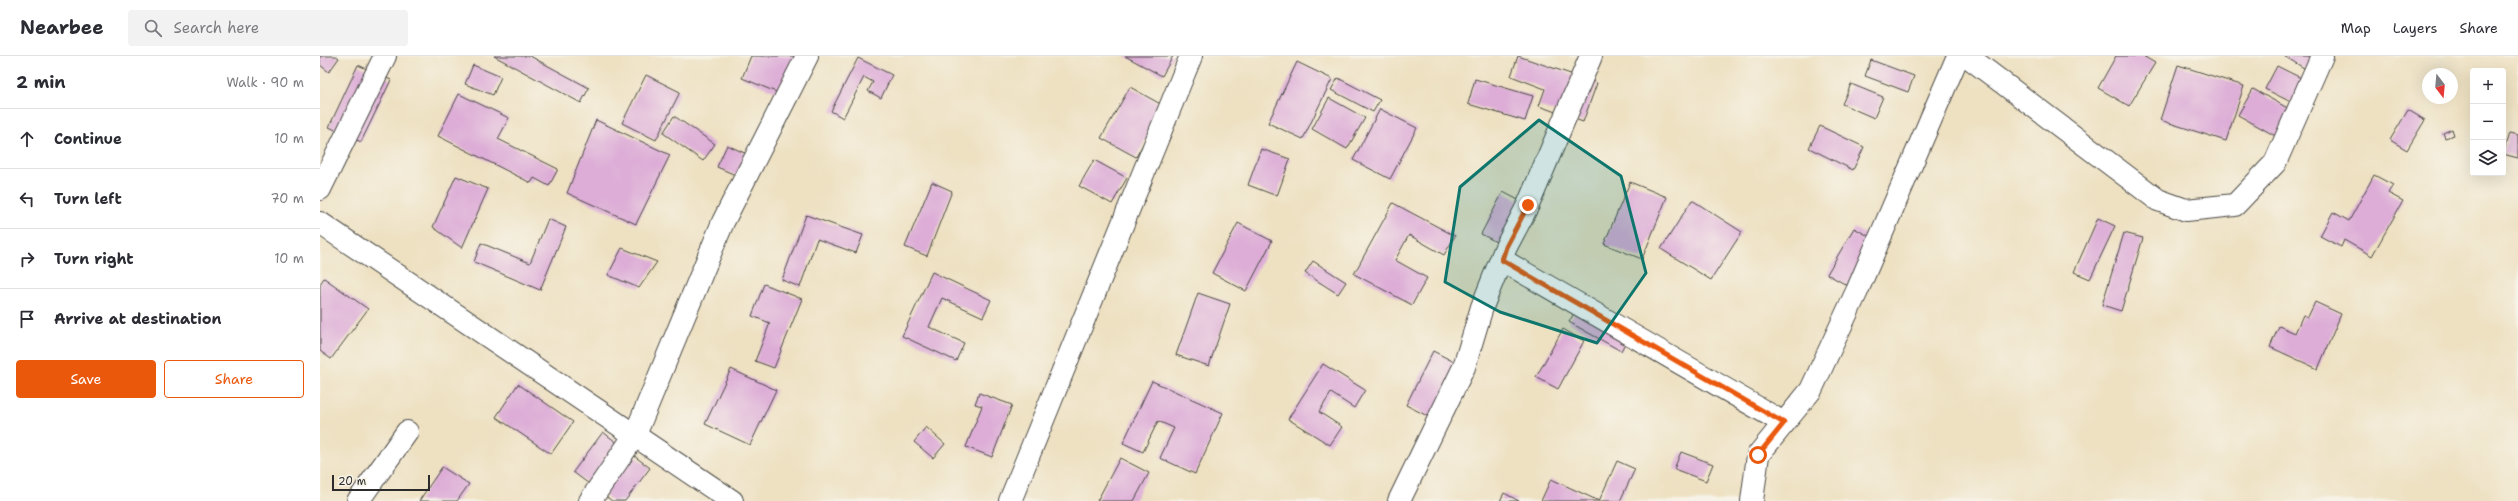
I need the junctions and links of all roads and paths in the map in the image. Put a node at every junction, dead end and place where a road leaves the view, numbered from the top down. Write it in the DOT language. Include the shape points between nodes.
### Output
graph roads {
  1 [pos="385,56"];
  2 [pos="807,56"];
  3 [pos="1191,56"];
  4 [pos="1591,56"];
  5 [pos="1958,56"];
  6 [pos="1967,56"];
  7 [pos="2322,56"];
  8 [pos="320,189"];
  9 [pos="320,222"];
  10 [pos="1502,260"];
  11 [pos="1784,423"];
  12 [pos="407,432"];
  13 [pos="635,435"];
  14 [pos="1013,499"];
  15 [pos="358,501"];
  16 [pos="590,501"];
  17 [pos="732,501"];
  18 [pos="1399,501"];
  19 [pos="1752,501"];
  1 -- 8 [label="street"];
  2 -- 13 [label="street" via="722,222"];
  3 -- 14 [label="street"];
  4 -- 10 [label="street"];
  5 -- 11 [label="street" via="1811,390"];
  6 -- 7 [label="street" via="2158,200 2186,210 2235,205 2275,163"];
  9 -- 13 [label="street"];
  10 -- 11 [label="street"];
  10 -- 18 [label="street" via="1482,307 1464,367"];
  11 -- 19 [label="street" via="1758,455"];
  12 -- 15 [label="street"];
  13 -- 16 [label="street"];
  13 -- 17 [label="street"];
}
